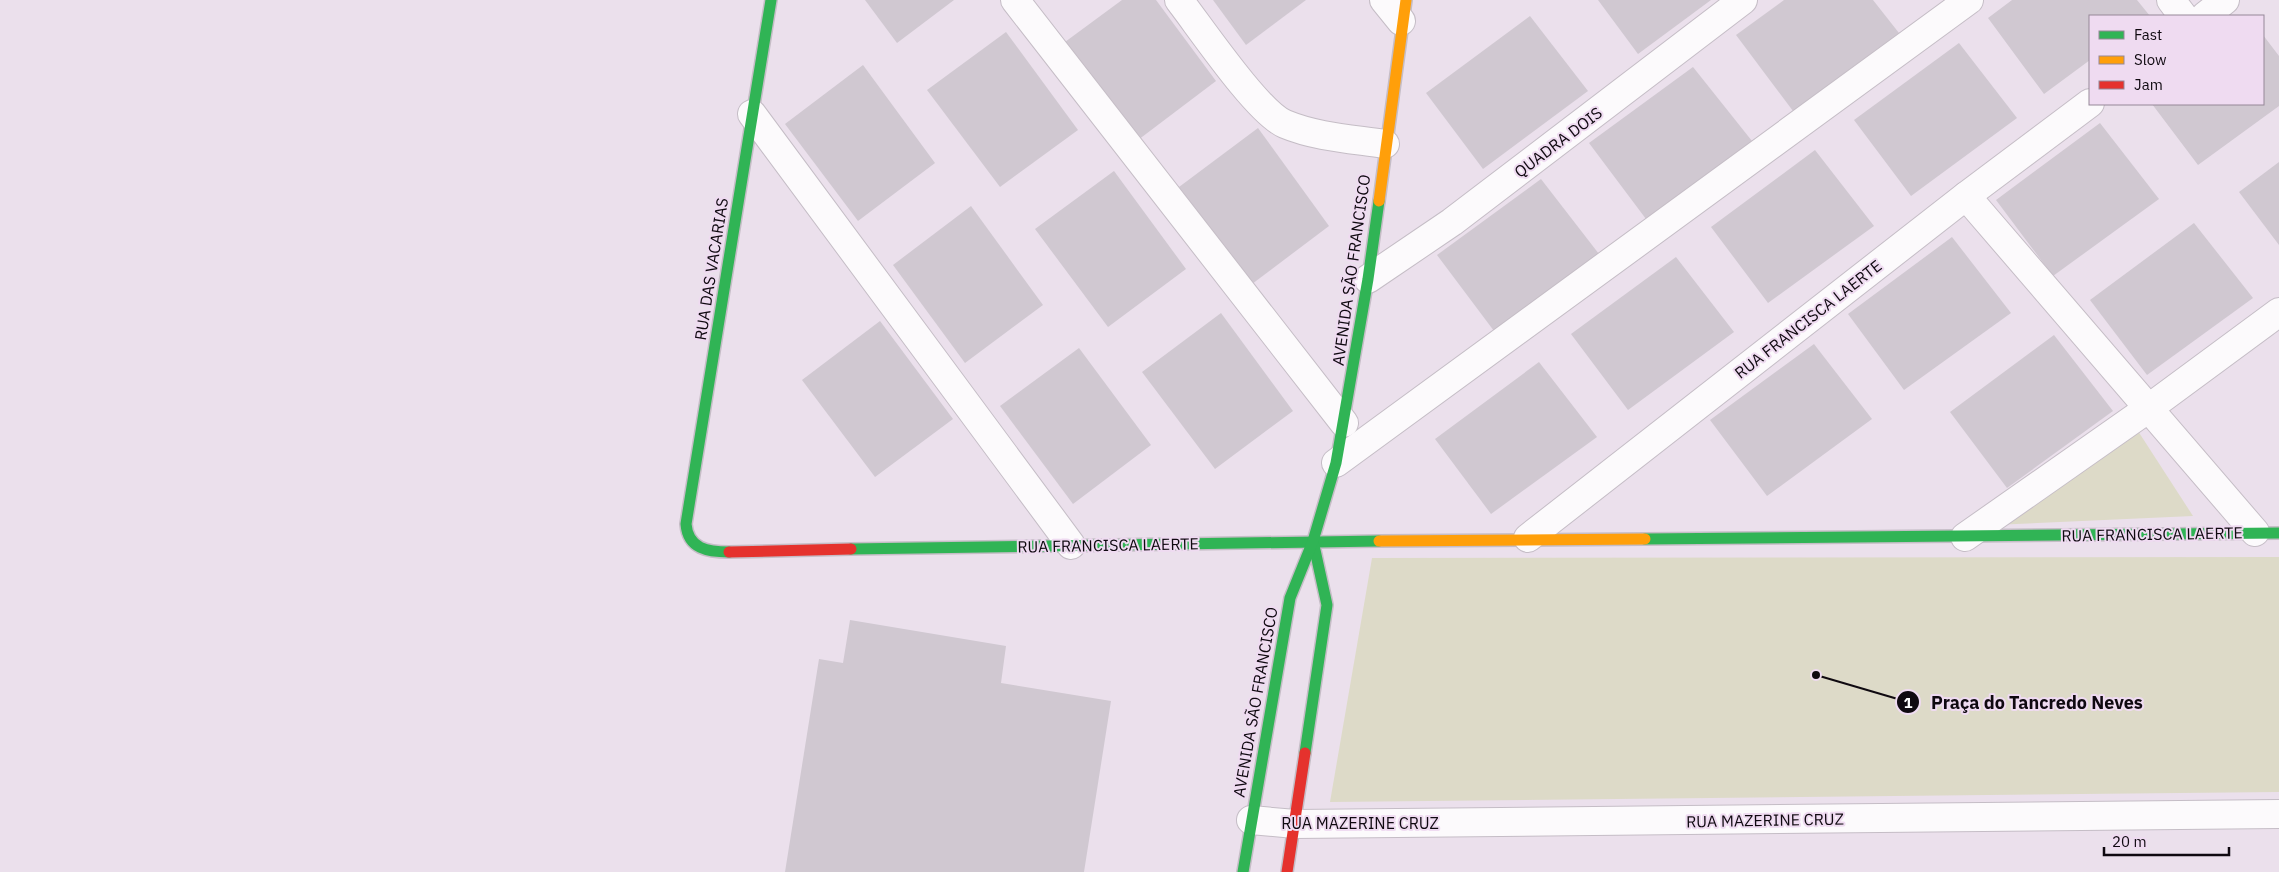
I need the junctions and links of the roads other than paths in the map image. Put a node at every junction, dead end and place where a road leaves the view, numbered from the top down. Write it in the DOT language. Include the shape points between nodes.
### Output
graph roads {
  1 [pos="772,0"];
  2 [pos="1015,0"];
  3 [pos="1180,0"];
  4 [pos="1384,0"];
  5 [pos="1743,0"];
  6 [pos="1969,0"];
  7 [pos="2172,0"];
  8 [pos="2225,0"];
  9 [pos="1404,11"];
  10 [pos="2182,15"];
  11 [pos="2206,15"];
  12 [pos="2089,104"];
  13 [pos="752,114"];
  14 [pos="1385,144"];
  15 [pos="1966,196"];
  16 [pos="1368,279"];
  17 [pos="2279,312"];
  18 [pos="2149,408"];
  19 [pos="1344,423"];
  20 [pos="1336,463"];
  21 [pos="2267,532"];
  22 [pos="1964,537"];
  23 [pos="1528,538"];
  24 [pos="1313,541"];
  25 [pos="691,543"];
  26 [pos="1071,546"];
  27 [pos="2279,814"];
  28 [pos="1251,820"];
  29 [pos="1295,824"];
  30 [pos="1243,872"];
  31 [pos="1287,872"];
  1 -- 13 [label="street, RUA DAS VACARIAS"];
  2 -- 19 [label="street"];
  3 -- 14 [label="street" via="1262,108 1283,124 1319,134"];
  4 -- 9 [label="street"];
  5 -- 16 [label="street, QUADRA DOIS" via="1452,222"];
  6 -- 20 [label="street"];
  7 -- 10 [label="street"];
  8 -- 11 [label="street"];
  9 -- 14 [label="street, AVENIDA SÃO FRANCISCO"];
  12 -- 15 [label="street, RUA FRANCISCA LAERTE"];
  13 -- 25 [label="street, RUA DAS VACARIAS" via="686,524"];
  13 -- 26 [label="street"];
  14 -- 16 [label="street, AVENIDA SÃO FRANCISCO"];
  15 -- 18 [label="street"];
  15 -- 23 [label="street, RUA FRANCISCA LAERTE"];
  16 -- 19 [label="street, AVENIDA SÃO FRANCISCO"];
  17 -- 18 [label="street"];
  18 -- 21 [label="street"];
  18 -- 22 [label="street"];
  19 -- 20 [label="street, AVENIDA SÃO FRANCISCO"];
  20 -- 24 [label="street, AVENIDA SÃO FRANCISCO"];
  21 -- 22 [label="street, RUA FRANCISCA LAERTE"];
  22 -- 23 [label="street, RUA FRANCISCA LAERTE"];
  23 -- 24 [label="street, RUA FRANCISCA LAERTE"];
  24 -- 26 [label="street, RUA FRANCISCA LAERTE"];
  24 -- 28 [label="street, AVENIDA SÃO FRANCISCO" via="1290,598"];
  24 -- 29 [label="street, AVENIDA SÃO FRANCISCO" via="1326,606"];
  25 -- 26 [label="street, RUA FRANCISCA LAERTE" via="700,550 713,552"];
  27 -- 29 [label="street, RUA MAZERINE CRUZ"];
  28 -- 29 [label="street, RUA MAZERINE CRUZ"];
  28 -- 30 [label="street, AVENIDA SÃO FRANCISCO"];
  29 -- 31 [label="street, AVENIDA SÃO FRANCISCO"];
}
